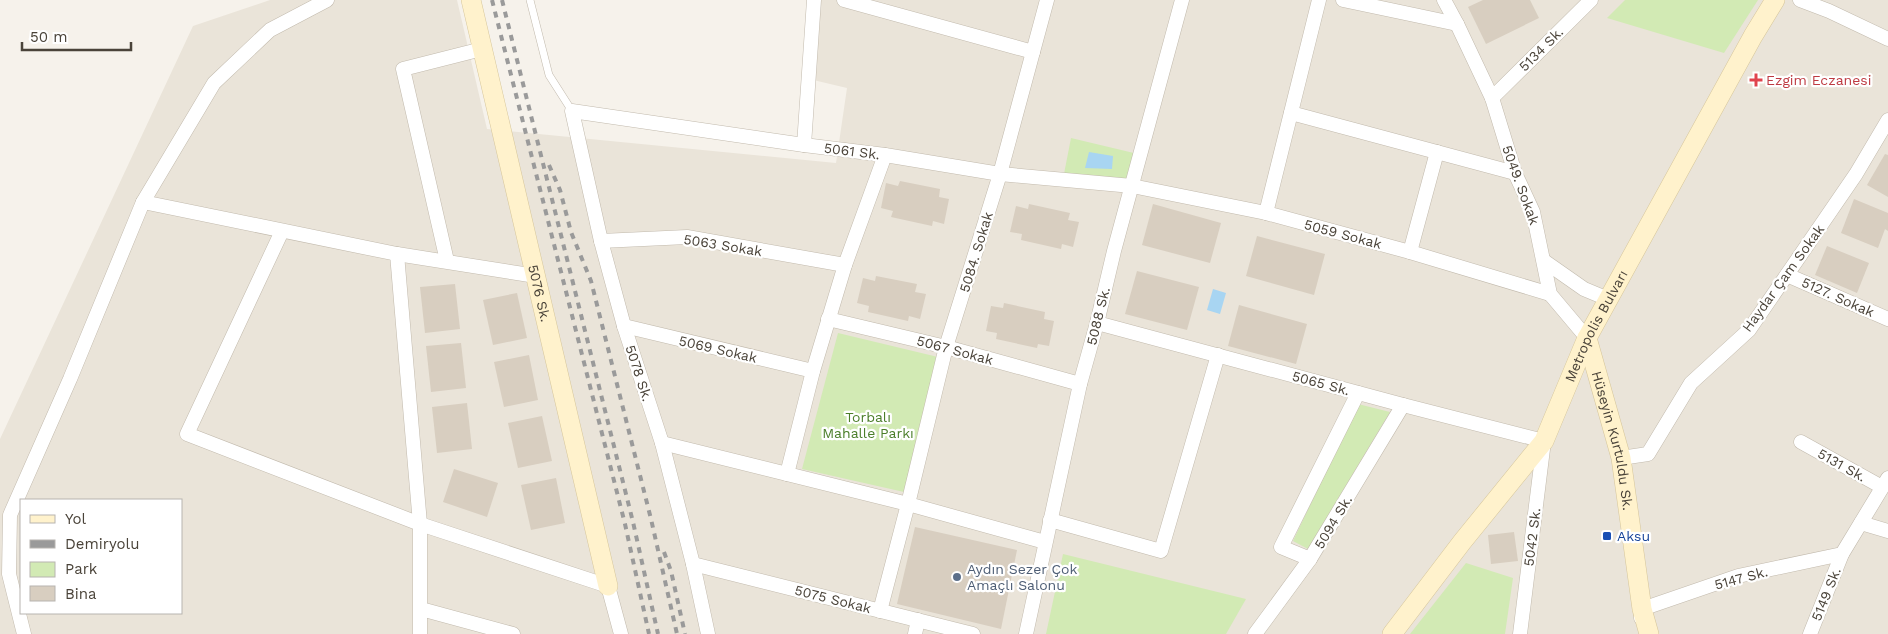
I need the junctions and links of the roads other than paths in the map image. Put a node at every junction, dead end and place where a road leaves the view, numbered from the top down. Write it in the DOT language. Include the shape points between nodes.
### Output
graph roads {
  1 [pos="327,0"];
  2 [pos="471,0"];
  3 [pos="530,0"];
  4 [pos="814,0"];
  5 [pos="844,0"];
  6 [pos="1047,0"];
  7 [pos="1182,0"];
  8 [pos="1319,0"];
  9 [pos="1343,0"];
  10 [pos="1444,0"];
  11 [pos="1590,0"];
  12 [pos="1775,0"];
  13 [pos="1800,0"];
  14 [pos="1457,24"];
  15 [pos="1888,39"];
  16 [pos="482,49"];
  17 [pos="1032,52"];
  18 [pos="1492,98"];
  19 [pos="572,111"];
  20 [pos="1291,113"];
  21 [pos="1888,120"];
  22 [pos="804,146"];
  23 [pos="1437,152"];
  24 [pos="885,155"];
  25 [pos="1514,173"];
  26 [pos="1000,174"];
  27 [pos="1132,186"];
  28 [pos="143,202"];
  29 [pos="1266,213"];
  30 [pos="282,231"];
  31 [pos="601,241"];
  32 [pos="1410,252"];
  33 [pos="396,254"];
  34 [pos="447,261"];
  35 [pos="1544,261"];
  36 [pos="845,265"];
  37 [pos="1787,275"];
  38 [pos="536,276"];
  39 [pos="1550,294"];
  40 [pos="1608,299"];
  41 [pos="828,319"];
  42 [pos="1888,319"];
  43 [pos="1098,323"];
  44 [pos="624,326"];
  45 [pos="1587,338"];
  46 [pos="946,347"];
  47 [pos="1218,355"];
  48 [pos="813,371"];
  49 [pos="1080,384"];
  50 [pos="1358,393"];
  51 [pos="1403,405"];
  52 [pos="1544,441"];
  53 [pos="1801,442"];
  54 [pos="662,443"];
  55 [pos="1620,458"];
  56 [pos="787,474"];
  57 [pos="1885,482"];
  58 [pos="908,504"];
  59 [pos="1050,520"];
  60 [pos="1861,523"];
  61 [pos="420,524"];
  62 [pos="1888,532"];
  63 [pos="1045,542"];
  64 [pos="1842,554"];
  65 [pos="1310,559"];
  66 [pos="693,564"];
  67 [pos="608,586"];
  68 [pos="421,608"];
  69 [pos="1642,609"];
  70 [pos="880,611"];
  71 [pos="917,627"];
  72 [pos="24,634"];
  73 [pos="420,634"];
  74 [pos="513,634"];
  75 [pos="621,634"];
  76 [pos="708,634"];
  77 [pos="973,634"];
  78 [pos="1026,634"];
  79 [pos="1255,634"];
  80 [pos="1392,634"];
  81 [pos="1520,634"];
  82 [pos="1640,634"];
  83 [pos="1649,634"];
  84 [pos="1810,634"];
  1 -- 28 [label="street" via="270,30 214,84"];
  2 -- 16 [label="street, 5076 Sk."];
  3 -- 19 [label="lane" via="549,74"];
  4 -- 22 [label="street"];
  5 -- 17 [label="street"];
  6 -- 17 [label="street, 5084. Sokak"];
  7 -- 27 [label="street, 5088 Sk."];
  8 -- 20 [label="street"];
  9 -- 14 [label="street"];
  10 -- 14 [label="street, 5049. Sokak"];
  11 -- 18 [label="street, 5134 Sk."];
  12 -- 40 [label="street, Metropolis Bulvarı"];
  13 -- 15 [label="street"];
  14 -- 18 [label="street, 5049. Sokak"];
  16 -- 34 [label="street" via="403,69"];
  16 -- 38 [label="street, 5076 Sk."];
  17 -- 26 [label="street, 5084. Sokak"];
  18 -- 25 [label="street, 5049. Sokak"];
  19 -- 22 [label="street, 5061 Sk."];
  19 -- 31 [label="street, 5078 Sk."];
  20 -- 23 [label="street"];
  20 -- 29 [label="street"];
  21 -- 37 [label="street, Haydar Çam Sokak" via="1856,174"];
  22 -- 24 [label="street, 5061 Sk."];
  23 -- 25 [label="street"];
  23 -- 32 [label="street"];
  24 -- 26 [label="street, 5061 Sk."];
  24 -- 36 [label="street"];
  25 -- 35 [label="street, 5049. Sokak" via="1534,212"];
  26 -- 27 [label="street, 5061 Sk."];
  26 -- 46 [label="street, 5084. Sokak"];
  27 -- 29 [label="street, 5059 Sokak"];
  27 -- 43 [label="street, 5088 Sk."];
  28 -- 30 [label="street"];
  28 -- 72 [label="street" via="10,515 10,574"];
  29 -- 32 [label="street, 5059 Sokak"];
  30 -- 33 [label="street"];
  30 -- 61 [label="street" via="187,434"];
  31 -- 36 [label="street, 5063 Sokak" via="687,237"];
  31 -- 44 [label="street, 5078 Sk."];
  32 -- 39 [label="street, 5059 Sokak"];
  33 -- 34 [label="street"];
  33 -- 61 [label="street"];
  34 -- 38 [label="street"];
  35 -- 39 [label="street, 5049. Sokak"];
  35 -- 40 [label="street" via="1584,289"];
  36 -- 41 [label="street"];
  37 -- 42 [label="street, 5127. Sokak"];
  37 -- 55 [label="street, Haydar Çam Sokak" via="1748,330 1691,383 1648,454"];
  38 -- 67 [label="street, 5076 Sk."];
  39 -- 45 [label="street, 5049. Sokak"];
  40 -- 45 [label="street, Metropolis Bulvarı"];
  41 -- 46 [label="street, 5067 Sokak"];
  41 -- 48 [label="street"];
  43 -- 47 [label="street, 5065 Sk."];
  43 -- 49 [label="street, 5088 Sk."];
  44 -- 48 [label="street, 5069 Sokak"];
  44 -- 54 [label="street, 5078 Sk."];
  45 -- 52 [label="street, Metropolis Bulvarı"];
  45 -- 55 [label="street, Hüseyin Kurtuldu Sk."];
  46 -- 49 [label="street, 5067 Sokak"];
  46 -- 58 [label="street, 5084. Sokak"];
  47 -- 50 [label="street, 5065 Sk."];
  47 -- 59 [label="street" via="1161,551"];
  48 -- 56 [label="street"];
  49 -- 59 [label="street, 5088 Sk."];
  50 -- 51 [label="street, 5065 Sk."];
  50 -- 65 [label="street" via="1281,547"];
  51 -- 52 [label="street, 5065 Sk."];
  51 -- 65 [label="street, 5094 Sk."];
  52 -- 80 [label="street, Metropolis Bulvarı"];
  52 -- 81 [label="street, 5042 Sk."];
  53 -- 57 [label="street, 5131 Sk."];
  54 -- 56 [label="street"];
  54 -- 66 [label="street, 5078 Sk."];
  55 -- 69 [label="street, Hüseyin Kurtuldu Sk."];
  56 -- 58 [label="street"];
  57 -- 60 [label="street, 5149 Sk."];
  58 -- 63 [label="street"];
  58 -- 70 [label="street, 5084. Sokak"];
  59 -- 63 [label="street, 5088 Sk."];
  60 -- 62 [label="street"];
  60 -- 64 [label="street, 5149 Sk."];
  61 -- 67 [label="street"];
  61 -- 68 [label="street"];
  63 -- 78 [label="street, 5088 Sk."];
  64 -- 69 [label="street, 5147 Sk." via="1738,576"];
  64 -- 84 [label="street, 5149 Sk."];
  65 -- 79 [label="street, 5094 Sk."];
  66 -- 70 [label="street, 5075 Sokak"];
  66 -- 76 [label="street, 5078 Sk."];
  67 -- 75 [label="street"];
  68 -- 73 [label="street"];
  68 -- 74 [label="street"];
  69 -- 82 [label="street"];
  69 -- 83 [label="street, Hüseyin Kurtuldu Sk."];
  70 -- 71 [label="street, 5075 Sokak"];
  71 -- 77 [label="street, 5075 Sokak"];
}
